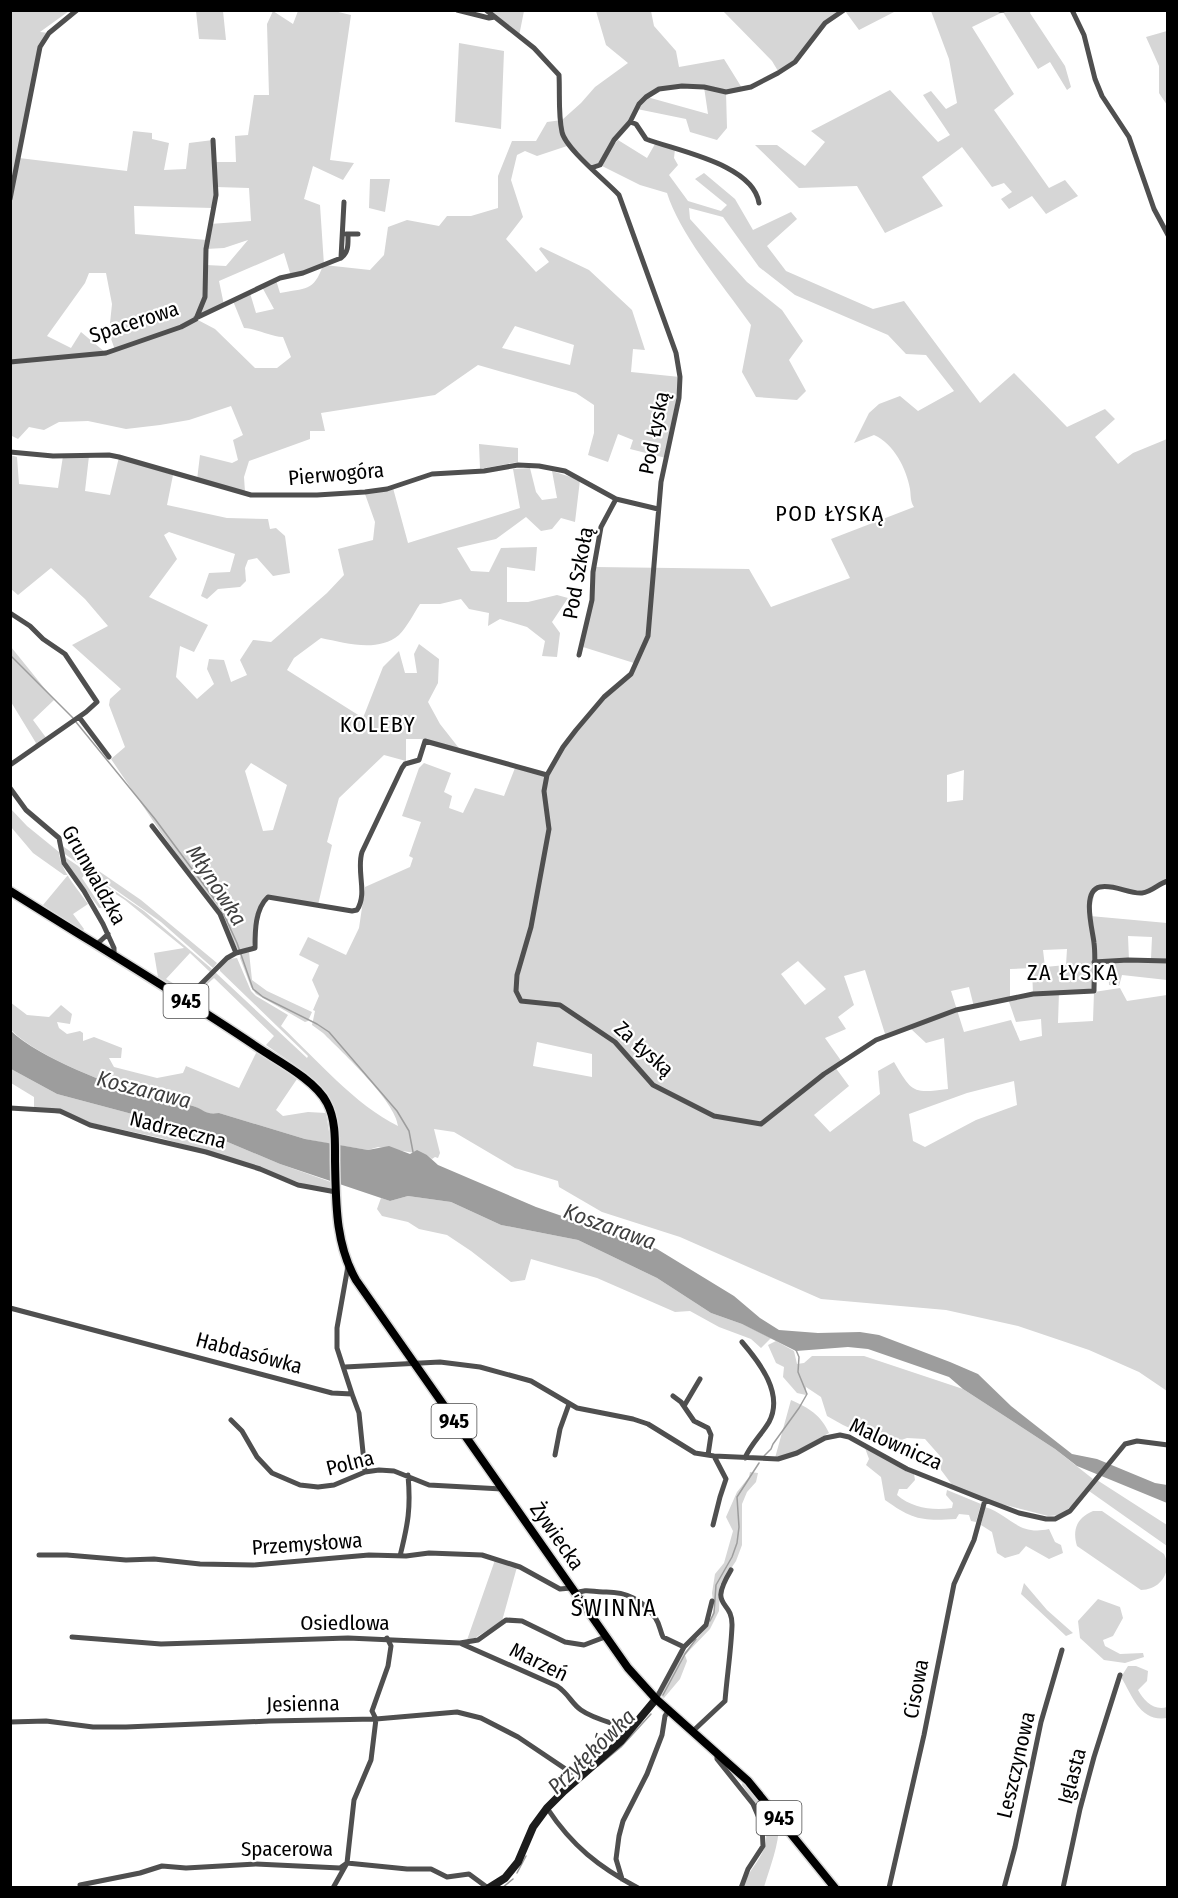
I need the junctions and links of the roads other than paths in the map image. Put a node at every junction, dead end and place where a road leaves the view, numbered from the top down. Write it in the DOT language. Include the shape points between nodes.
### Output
graph roads {
  1 [pos="77,10"];
  2 [pos="457,10"];
  3 [pos="486,10"];
  4 [pos="844,10"];
  5 [pos="1072,10"];
  6 [pos="495,17"];
  7 [pos="630,122"];
  8 [pos="213,140"];
  9 [pos="591,168"];
  10 [pos="10,199"];
  11 [pos="344,202"];
  12 [pos="759,203"];
  13 [pos="345,234"];
  14 [pos="358,234"];
  15 [pos="1167,235"];
  16 [pos="196,319"];
  17 [pos="10,362"];
  18 [pos="10,452"];
  19 [pos="616,499"];
  20 [pos="658,509"];
  21 [pos="10,613"];
  22 [pos="579,655"];
  23 [pos="79,717"];
  24 [pos="109,757"];
  25 [pos="10,765"];
  26 [pos="547,775"];
  27 [pos="10,788"];
  28 [pos="153,826"];
  29 [pos="1167,880"];
  30 [pos="10,891"];
  31 [pos="108,934"];
  32 [pos="96,945"];
  33 [pos="236,953"];
  34 [pos="114,956"];
  35 [pos="1167,961"];
  36 [pos="1094,962"];
  37 [pos="185,1000"];
  38 [pos="10,1108"];
  39 [pos="336,1192"];
  40 [pos="348,1266"];
  41 [pos="10,1308"];
  42 [pos="742,1342"];
  43 [pos="415,1364"];
  44 [pos="345,1367"];
  45 [pos="700,1379"];
  46 [pos="352,1394"];
  47 [pos="674,1396"];
  48 [pos="569,1404"];
  49 [pos="684,1406"];
  50 [pos="231,1420"];
  51 [pos="1167,1445"];
  52 [pos="555,1455"];
  53 [pos="711,1455"];
  54 [pos="745,1458"];
  55 [pos="365,1472"];
  56 [pos="408,1475"];
  57 [pos="502,1489"];
  58 [pos="985,1500"];
  59 [pos="713,1525"];
  60 [pos="39,1555"];
  61 [pos="400,1556"];
  62 [pos="731,1570"];
  63 [pos="573,1591"];
  64 [pos="712,1600"];
  65 [pos="72,1637"];
  66 [pos="605,1637"];
  67 [pos="387,1638"];
  68 [pos="460,1643"];
  69 [pos="684,1647"];
  70 [pos="1062,1650"];
  71 [pos="1120,1676"];
  72 [pos="656,1699"];
  73 [pos="669,1710"];
  74 [pos="376,1719"];
  75 [pos="10,1722"];
  76 [pos="631,1730"];
  77 [pos="693,1731"];
  78 [pos="718,1752"];
  79 [pos="579,1778"];
  80 [pos="547,1809"];
  81 [pos="347,1863"];
  82 [pos="622,1879"];
  83 [pos="80,1885"];
  84 [pos="333,1887"];
  85 [pos="489,1887"];
  86 [pos="638,1887"];
  87 [pos="741,1887"];
  88 [pos="836,1887"];
  89 [pos="889,1887"];
  90 [pos="1004,1887"];
  91 [pos="1063,1887"];
  1 -- 10 [label="street" via="49,33 40,47"];
  2 -- 6 [label="street"];
  3 -- 6 [label="street, Pod Łyską"];
  4 -- 7 [label="street" via="825,22 795,62 778,73 751,87 726,92 704,87 659,89 639,104"];
  5 -- 15 [label="street" via="1084,35 1102,96 1129,137"];
  6 -- 9 [label="street, Pod Łyską" via="534,48 559,75 562,134"];
  7 -- 9 [label="street" via="600,165"];
  7 -- 12 [label="street" via="636,124 646,140 717,162 756,192"];
  8 -- 16 [label="street, Spacerowa" via="216,195 206,249 205,297"];
  9 -- 20 [label="street, Pod Łyską" via="619,195 676,353 679,398"];
  11 -- 13 [label="street, Spacerowa"];
  13 -- 14 [label="street"];
  13 -- 16 [label="street, Spacerowa" via="341,258 280,278"];
  16 -- 17 [label="street, Spacerowa" via="106,353"];
  18 -- 19 [label="street, Pierwogóra" via="109,455 251,495 271,496 365,492 432,474 539,466 566,471"];
  19 -- 20 [label="street, Pierwogóra"];
  19 -- 22 [label="street, Pod Szkołą" via="601,527 592,600"];
  20 -- 26 [label="street, Pod Łyską" via="648,636 631,674 604,697 576,730"];
  21 -- 23 [label="street" via="66,654 97,702"];
  23 -- 24 [label="street"];
  23 -- 25 [label="street"];
  26 -- 33 [label="street" via="425,741 419,760 402,768 362,852 362,891 357,910 268,897 256,922 255,948"];
  26 -- 36 [label="street, Za Łyską" via="544,791 549,829 516,991 521,1001 560,1005 615,1042 653,1085 714,1116 761,1124 824,1074 876,1040 956,1010 1034,994 1094,990"];
  27 -- 31 [label="street, Grunwaldzka" via="26,810 59,838 64,863"];
  28 -- 33 [label="street" via="220,914"];
  29 -- 36 [label="street, Za Łyską" via="1141,893 1105,887 1095,890 1089,904"];
  30 -- 32 [label="main road, 945"];
  31 -- 32 [label="street"];
  31 -- 34 [label="street, Grunwaldzka"];
  32 -- 34 [label="main road, 945"];
  33 -- 37 [label="street" via="226,958"];
  34 -- 37 [label="main road, 945"];
  35 -- 36 [label="street"];
  37 -- 39 [label="main road, 945" via="278,1061 326,1100 332,1115"];
  38 -- 39 [label="street, Nadrzeczna" via="60,1112 90,1125 206,1152 298,1185"];
  39 -- 40 [label="main road, Żywiecka / 945" via="340,1239"];
  40 -- 43 [label="main road, Żywiecka / 945"];
  40 -- 44 [label="street" via="337,1328 337,1348"];
  41 -- 46 [label="street, Habdasówka" via="332,1393"];
  42 -- 54 [label="street" via="768,1381 775,1405"];
  43 -- 44 [label="street, Malownicza"];
  43 -- 48 [label="street, Malownicza" via="440,1362 480,1367 531,1381"];
  43 -- 57 [label="main road, Żywiecka / 945"];
  44 -- 46 [label="street"];
  45 -- 49 [label="street"];
  46 -- 55 [label="street" via="359,1413"];
  47 -- 49 [label="street"];
  48 -- 52 [label="street"];
  48 -- 53 [label="street, Malownicza" via="648,1424 695,1453"];
  49 -- 53 [label="street" via="694,1421 708,1428"];
  50 -- 55 [label="street, Polna" via="257,1457 283,1479 318,1487"];
  51 -- 58 [label="street, Malownicza" via="1137,1441 1122,1446 1070,1511 1055,1519 1019,1513"];
  53 -- 54 [label="street, Malownicza"];
  53 -- 59 [label="street" via="726,1477"];
  54 -- 58 [label="street, Malownicza" via="778,1460 840,1435 907,1469"];
  55 -- 56 [label="street, Polna" via="394,1471"];
  56 -- 57 [label="street, Polna" via="429,1485"];
  56 -- 61 [label="street" via="411,1505"];
  57 -- 63 [label="main road, Żywiecka / 945"];
  58 -- 89 [label="street, Cisowa" via="975,1540 954,1584"];
  60 -- 61 [label="street, Przemysłowa" via="253,1565"];
  61 -- 63 [label="street, Przemysłowa" via="482,1555"];
  62 -- 77 [label="street" via="720,1593 732,1623 725,1701"];
  63 -- 66 [label="main road, Żywiecka / 945"];
  63 -- 69 [label="street" via="616,1592 634,1599 656,1618 663,1637"];
  64 -- 69 [label="street" via="706,1625"];
  65 -- 67 [label="street, Osiedlowa" via="161,1644"];
  66 -- 68 [label="street, Osiedlowa" via="584,1645 565,1642 522,1621 506,1620 478,1640"];
  66 -- 72 [label="main road, Żywiecka / 945"];
  67 -- 68 [label="street, Osiedlowa"];
  67 -- 74 [label="street" via="391,1646 372,1711"];
  68 -- 76 [label="street, Marzeń" via="557,1686 585,1713"];
  69 -- 72 [label="street"];
  70 -- 90 [label="street, Leszczynowa" via="1041,1722"];
  71 -- 91 [label="street, Iglasta" via="1094,1757"];
  72 -- 73 [label="main road, Żywiecka / 945"];
  72 -- 76 [label="street"];
  73 -- 77 [label="main road, Żywiecka / 945"];
  73 -- 82 [label="street" via="647,1774 618,1836 616,1859"];
  74 -- 75 [label="street, Jesienna" via="126,1727"];
  74 -- 79 [label="street, Jesienna" via="457,1712 481,1718 525,1741"];
  74 -- 81 [label="street" via="371,1760 354,1800"];
  76 -- 79 [label="street"];
  77 -- 78 [label="main road, Żywiecka / 945"];
  78 -- 87 [label="street" via="716,1757 753,1804 762,1826 763,1846"];
  78 -- 88 [label="main road, Żywiecka / 945" via="748,1780"];
  79 -- 80 [label="street"];
  80 -- 82 [label="street" via="591,1859"];
  80 -- 85 [label="street" via="533,1827 514,1868"];
  81 -- 83 [label="street, Spacerowa" via="340,1868 256,1864 162,1866"];
  81 -- 84 [label="street"];
  81 -- 85 [label="street, Spacerowa" via="431,1869 447,1877 469,1874"];
  82 -- 86 [label="street"];
}
